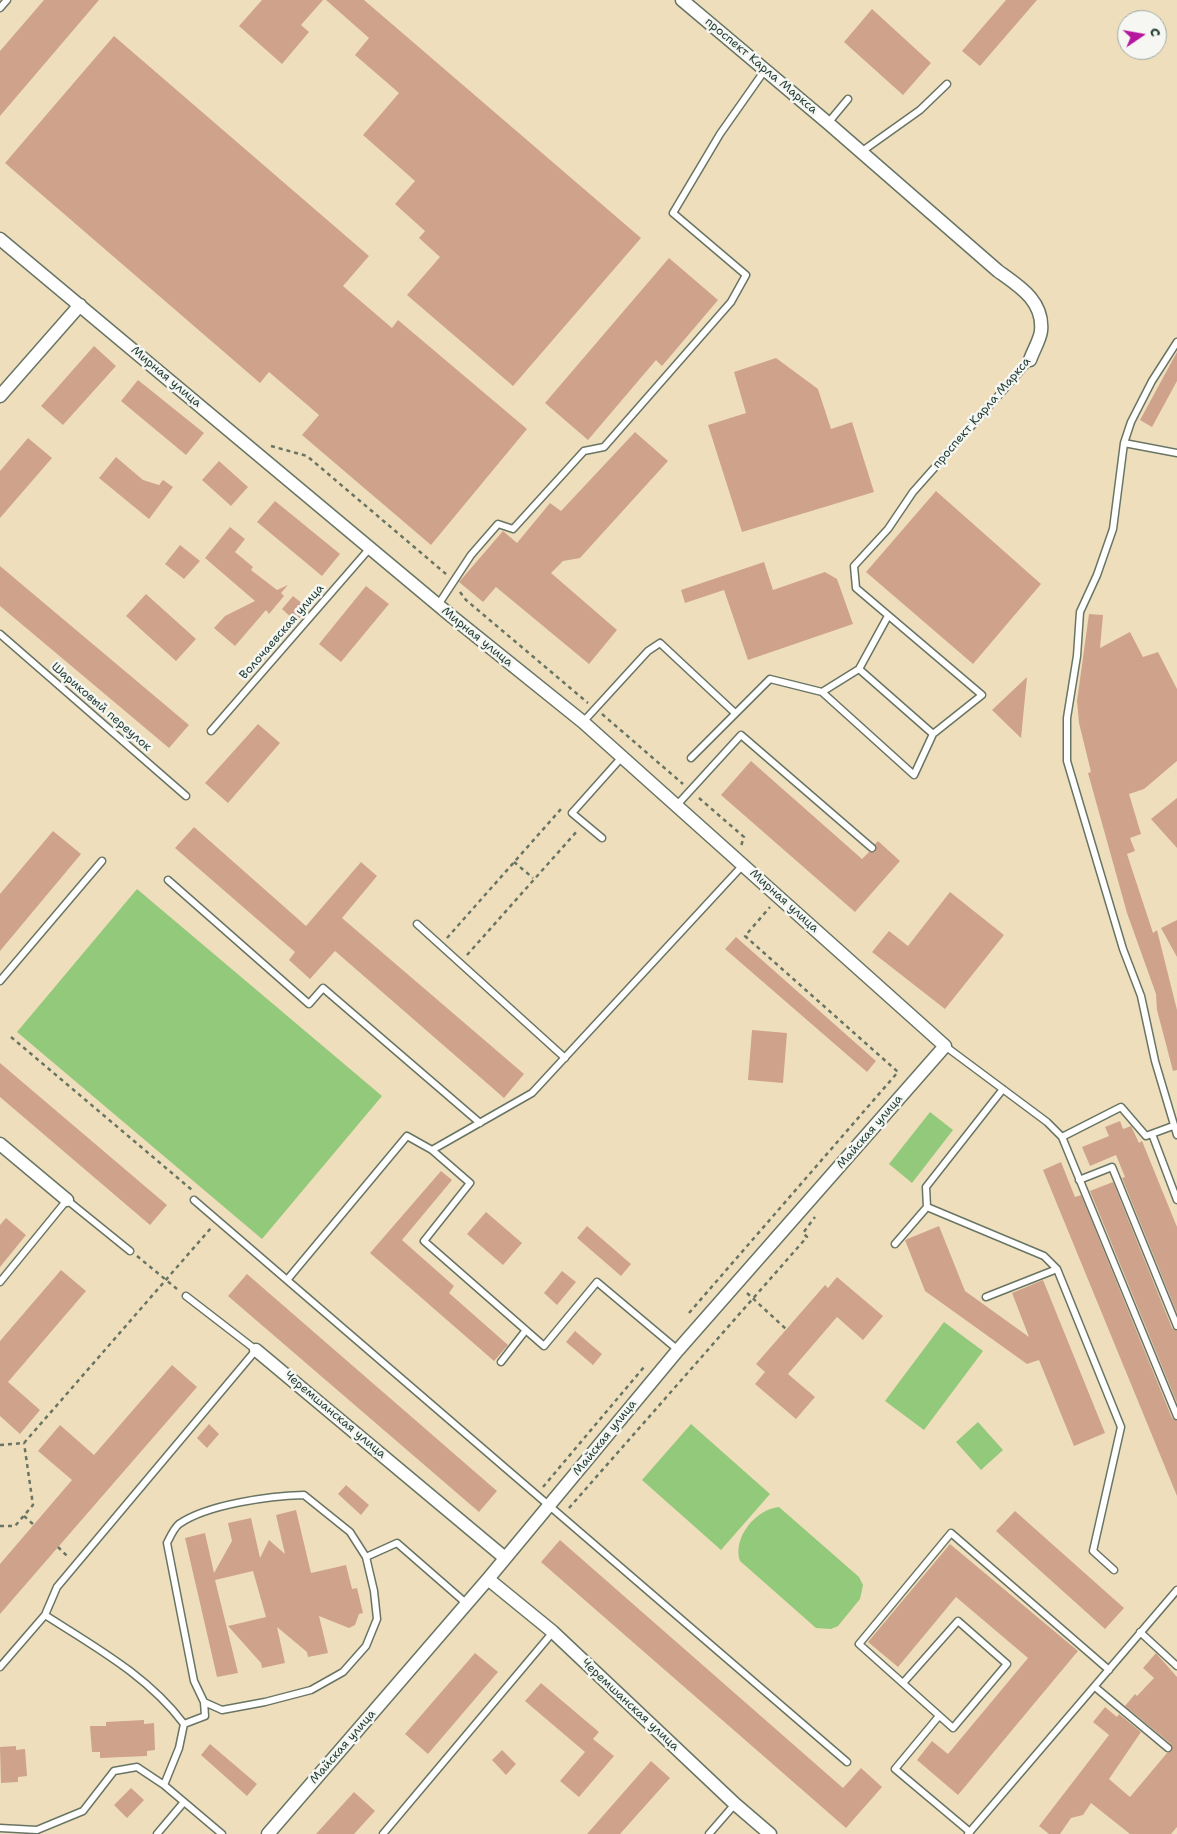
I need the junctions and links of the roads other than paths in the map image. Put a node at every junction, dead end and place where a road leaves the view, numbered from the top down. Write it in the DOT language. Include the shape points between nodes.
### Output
graph roads {
  1 [pos="6,0"];
  2 [pos="682,0"];
  3 [pos="0,8"];
  4 [pos="765,70"];
  5 [pos="947,84"];
  6 [pos="848,99"];
  7 [pos="828,123"];
  8 [pos="861,152"];
  9 [pos="0,238"];
  10 [pos="80,306"];
  11 [pos="1177,342"];
  12 [pos="1030,360"];
  13 [pos="0,396"];
  14 [pos="1124,443"];
  15 [pos="1177,453"];
  16 [pos="370,548"];
  17 [pos="438,605"];
  18 [pos="888,616"];
  19 [pos="0,634"];
  20 [pos="859,669"];
  21 [pos="822,692"];
  22 [pos="735,714"];
  23 [pos="583,722"];
  24 [pos="211,730"];
  25 [pos="933,734"];
  26 [pos="622,757"];
  27 [pos="691,758"];
  28 [pos="186,796"];
  29 [pos="677,805"];
  30 [pos="602,838"];
  31 [pos="872,848"];
  32 [pos="102,862"];
  33 [pos="743,865"];
  34 [pos="168,880"];
  35 [pos="417,924"];
  36 [pos="0,981"];
  37 [pos="945,1046"];
  38 [pos="565,1058"];
  39 [pos="1003,1089"];
  40 [pos="480,1123"];
  41 [pos="1173,1126"];
  42 [pos="1152,1134"];
  43 [pos="1177,1135"];
  44 [pos="1062,1137"];
  45 [pos="0,1144"];
  46 [pos="432,1150"];
  47 [pos="1079,1180"];
  48 [pos="195,1197"];
  49 [pos="67,1200"];
  50 [pos="1177,1200"];
  51 [pos="927,1207"];
  52 [pos="896,1244"];
  53 [pos="130,1251"];
  54 [pos="1057,1269"];
  55 [pos="287,1280"];
  56 [pos="0,1282"];
  57 [pos="186,1296"];
  58 [pos="986,1298"];
  59 [pos="1177,1326"];
  60 [pos="526,1330"];
  61 [pos="256,1350"];
  62 [pos="678,1350"];
  63 [pos="501,1362"];
  64 [pos="1177,1417"];
  65 [pos="550,1505"];
  66 [pos="366,1557"];
  67 [pos="505,1558"];
  68 [pos="1114,1570"];
  69 [pos="488,1579"];
  70 [pos="1177,1590"];
  71 [pos="467,1604"];
  72 [pos="45,1614"];
  73 [pos="553,1632"];
  74 [pos="1140,1632"];
  75 [pos="1177,1666"];
  76 [pos="0,1667"];
  77 [pos="1109,1670"];
  78 [pos="902,1683"];
  79 [pos="1095,1687"];
  80 [pos="204,1702"];
  81 [pos="939,1716"];
  82 [pos="184,1724"];
  83 [pos="1168,1748"];
  84 [pos="847,1762"];
  85 [pos="164,1785"];
  86 [pos="184,1802"];
  87 [pos="735,1804"];
  88 [pos="0,1828"];
  89 [pos="969,1833"];
  90 [pos="157,1834"];
  91 [pos="222,1834"];
  92 [pos="268,1834"];
  93 [pos="383,1834"];
  94 [pos="709,1834"];
  95 [pos="770,1834"];
  1 -- 3 [label="lane"];
  2 -- 4 [label="street, проспект Карла Маркса"];
  4 -- 7 [label="street, проспект Карла Маркса"];
  4 -- 17 [label="lane" via="720,134 672,213 746,275 731,302 604,447 584,451 513,529 498,524 471,555"];
  5 -- 8 [label="lane" via="920,110"];
  6 -- 7 [label="lane"];
  7 -- 8 [label="street, проспект Карла Маркса"];
  8 -- 12 [label="street, проспект Карла Маркса" via="1024,290 1038,306 1041,331"];
  9 -- 10 [label="street, Мирная улица"];
  10 -- 13 [label="street"];
  10 -- 16 [label="street, Мирная улица"];
  11 -- 14 [label="lane" via="1152,381"];
  12 -- 18 [label="lane, проспект Карла Маркса" via="912,492 888,529 854,566 856,588"];
  14 -- 15 [label="lane"];
  14 -- 41 [label="lane" via="1113,529 1080,612 1067,718 1067,761 1120,941 1141,996"];
  16 -- 17 [label="street, Мирная улица"];
  16 -- 24 [label="lane, Волочаевская улица"];
  17 -- 23 [label="street, Мирная улица"];
  18 -- 20 [label="lane"];
  18 -- 25 [label="lane, проспект Карла Маркса" via="982,695"];
  19 -- 28 [label="lane, Шариковый переулок"];
  20 -- 21 [label="lane"];
  20 -- 25 [label="lane"];
  21 -- 22 [label="lane" via="770,679"];
  21 -- 25 [label="lane" via="914,776"];
  22 -- 23 [label="lane" via="660,643 648,651"];
  22 -- 27 [label="lane"];
  23 -- 26 [label="street, Мирная улица"];
  26 -- 29 [label="street, Мирная улица"];
  26 -- 30 [label="lane" via="572,813"];
  29 -- 31 [label="lane" via="741,735"];
  29 -- 33 [label="street, Мирная улица"];
  32 -- 36 [label="lane"];
  33 -- 37 [label="street, Мирная улица"];
  33 -- 38 [label="lane"];
  34 -- 40 [label="lane" via="309,1004 323,988"];
  35 -- 38 [label="lane"];
  37 -- 39 [label="lane"];
  37 -- 62 [label="street, Майская улица"];
  38 -- 40 [label="lane" via="532,1093"];
  39 -- 44 [label="lane"];
  39 -- 51 [label="lane" via="926,1187"];
  40 -- 46 [label="lane"];
  41 -- 42 [label="lane"];
  41 -- 43 [label="lane"];
  42 -- 44 [label="lane" via="1146,1136 1120,1107"];
  42 -- 50 [label="lane"];
  44 -- 47 [label="lane"];
  45 -- 49 [label="street"];
  46 -- 55 [label="lane" via="407,1136"];
  46 -- 60 [label="lane" via="470,1184 424,1241"];
  47 -- 59 [label="lane" via="1112,1167"];
  47 -- 64 [label="lane"];
  48 -- 55 [label="lane"];
  49 -- 53 [label="lane"];
  49 -- 56 [label="lane"];
  51 -- 52 [label="lane"];
  51 -- 54 [label="lane" via="1044,1256"];
  54 -- 58 [label="lane"];
  54 -- 68 [label="lane" via="1121,1427 1093,1551"];
  55 -- 65 [label="lane"];
  57 -- 61 [label="lane"];
  60 -- 62 [label="lane" via="544,1346 597,1282"];
  60 -- 63 [label="lane"];
  61 -- 67 [label="street, Черемшанская улица"];
  61 -- 72 [label="lane" via="57,1588"];
  62 -- 65 [label="street, Майская улица"];
  65 -- 67 [label="street, Майская улица"];
  65 -- 84 [label="lane"];
  66 -- 71 [label="lane" via="397,1543"];
  66 -- 80 [label="lane" via="376,1619 366,1646 343,1672 311,1690 265,1702 222,1710"];
  66 -- 80 [label="lane" via="350,1532 304,1495 274,1496 232,1505 200,1514 178,1525 167,1543 171,1574 194,1681"];
  67 -- 69 [label="street, Майская улица"];
  69 -- 71 [label="street, Майская улица"];
  69 -- 73 [label="street, Черемшанская улица"];
  70 -- 74 [label="lane"];
  71 -- 92 [label="street, Майская улица"];
  72 -- 76 [label="lane"];
  72 -- 82 [label="lane" via="119,1662 167,1701"];
  73 -- 87 [label="street, Черемшанская улица"];
  73 -- 93 [label="lane"];
  74 -- 75 [label="lane"];
  74 -- 77 [label="lane"];
  77 -- 78 [label="lane" via="951,1533 859,1644"];
  77 -- 79 [label="lane"];
  78 -- 81 [label="lane"];
  78 -- 81 [label="lane" via="958,1621 1007,1664 953,1728"];
  79 -- 83 [label="lane"];
  79 -- 89 [label="lane"];
  80 -- 82 [label="lane" via="205,1716"];
  81 -- 89 [label="lane" via="895,1769"];
  82 -- 85 [label="lane" via="179,1748"];
  85 -- 86 [label="lane"];
  85 -- 88 [label="lane" via="137,1767 114,1771 83,1811 37,1830"];
  86 -- 90 [label="lane"];
  86 -- 91 [label="lane"];
  87 -- 94 [label="lane"];
  87 -- 95 [label="street, Черемшанская улица"];
}
